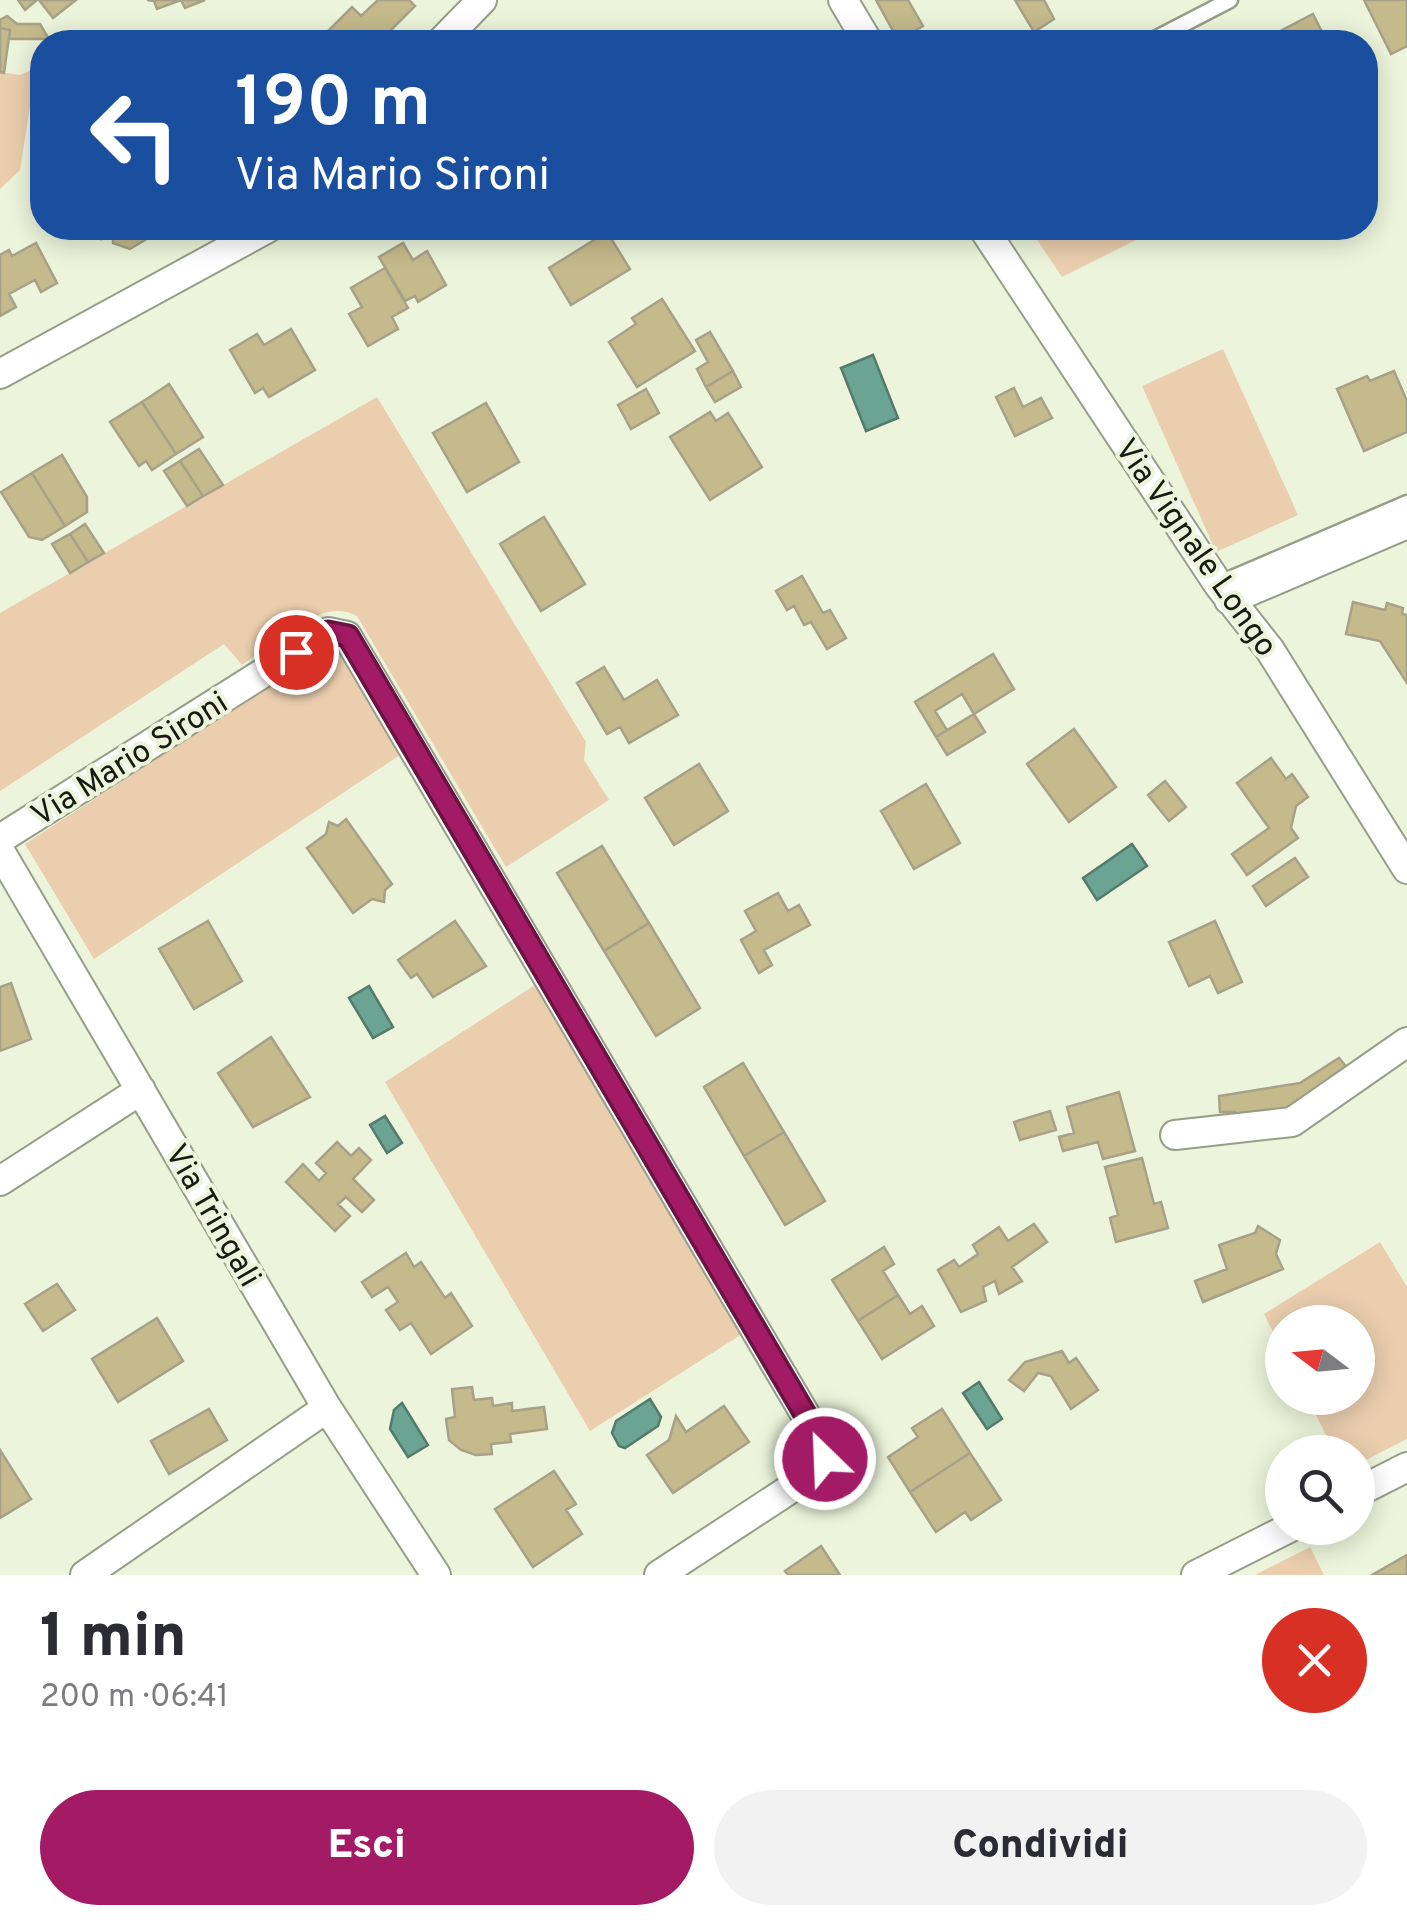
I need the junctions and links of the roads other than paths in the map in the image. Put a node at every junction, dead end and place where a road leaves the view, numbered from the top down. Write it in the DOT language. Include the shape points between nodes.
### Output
graph roads {
  1 [pos="482,0"];
  2 [pos="843,0"];
  3 [pos="1230,0"];
  4 [pos="453,30"];
  5 [pos="861,30"];
  6 [pos="1172,30"];
  7 [pos="246,240"];
  8 [pos="990,240"];
  9 [pos="0,374"];
  10 [pos="1407,503"];
  11 [pos="1407,524"];
  12 [pos="1224,592"];
  13 [pos="0,838"];
  14 [pos="0,851"];
  15 [pos="1407,869"];
  16 [pos="1407,1042"];
  17 [pos="141,1090"];
  18 [pos="1175,1135"];
  19 [pos="0,1181"];
  20 [pos="327,1408"];
  21 [pos="1407,1467"];
  22 [pos="1375,1483"];
  23 [pos="1265,1540"];
  24 [pos="84,1575"];
  25 [pos="436,1575"];
  26 [pos="659,1575"];
  27 [pos="1196,1575"];
  1 -- 4 [label="street"];
  2 -- 5 [label="street"];
  3 -- 6 [label="lane"];
  7 -- 9 [label="street"];
  8 -- 12 [label="street, Via Vignale Longo"];
  10 -- 12 [label="lane"];
  11 -- 12 [label="street"];
  12 -- 15 [label="street, Via Vignale Longo" via="1270,650"];
  13 -- 26 [label="street, Via Mario Sironi" via="328,632 348,636 825,1448 819,1470"];
  14 -- 17 [label="street, Via Tringali"];
  16 -- 18 [label="street" via="1292,1122"];
  17 -- 19 [label="street"];
  17 -- 20 [label="street, Via Tringali"];
  20 -- 24 [label="street"];
  20 -- 25 [label="street, Via Tringali"];
  21 -- 22 [label="street"];
  23 -- 27 [label="street"];
}
